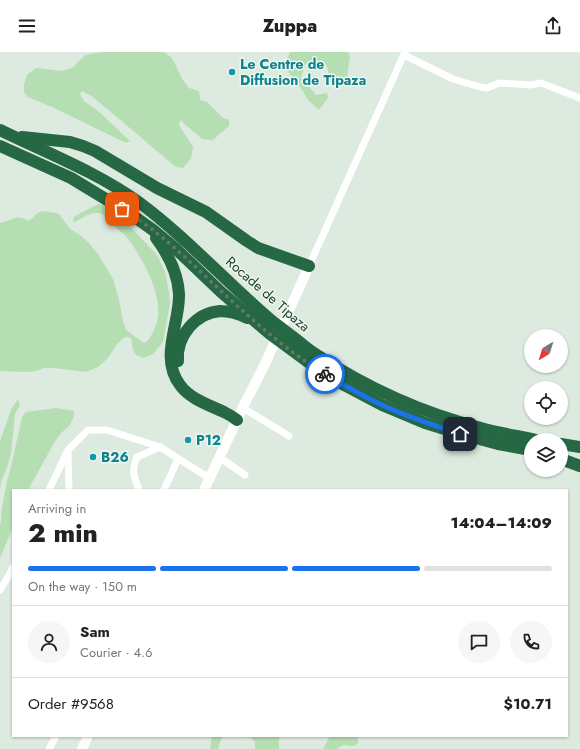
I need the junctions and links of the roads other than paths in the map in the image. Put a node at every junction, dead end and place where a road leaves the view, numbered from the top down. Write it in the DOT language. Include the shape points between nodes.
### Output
graph roads {
  1 [pos="404,54"];
  2 [pos="580,98"];
  3 [pos="4,132"];
  4 [pos="0,146"];
  5 [pos="132,215"];
  6 [pos="309,266"];
  7 [pos="270,334"];
  8 [pos="240,413"];
  9 [pos="289,436"];
  10 [pos="524,437"];
  11 [pos="568,445"];
  12 [pos="160,447"];
  13 [pos="580,448"];
  14 [pos="524,449"];
  15 [pos="68,450"];
  16 [pos="568,456"];
  17 [pos="219,457"];
  18 [pos="178,459"];
  19 [pos="580,459"];
  20 [pos="568,462"];
  21 [pos="580,466"];
  22 [pos="245,475"];
  23 [pos="209,478"];
  24 [pos="49,489"];
  25 [pos="69,489"];
  26 [pos="139,489"];
  27 [pos="164,489"];
  28 [pos="204,489"];
  29 [pos="12,569"];
  30 [pos="0,590"];
  31 [pos="55,737"];
  32 [pos="88,737"];
  33 [pos="49,749"];
  34 [pos="82,749"];
  1 -- 2 [label="street" via="453,79 480,87 487,88 499,83 541,83"];
  1 -- 6 [label="street"];
  3 -- 6 [label="highway" via="83,146 157,188 206,212 258,248"];
  3 -- 10 [label="highway, Rocade de Tipaza" via="78,166 140,203 273,321 337,368 388,395 446,418"];
  4 -- 5 [label="highway, Rocade de Tipaza" via="71,178"];
  5 -- 7 [label="highway, Rocade de Tipaza" via="176,249"];
  5 -- 8 [label="highway" via="146,227 167,253 176,280 179,294 171,347 173,374 188,394 226,413"];
  6 -- 8 [label="street"];
  7 -- 8 [label="highway" via="242,315 220,311 196,321 181,340 178,352 179,365 190,385"];
  7 -- 14 [label="highway, Rocade de Tipaza" via="312,365 382,405 460,434"];
  8 -- 9 [label="street"];
  8 -- 17 [label="street"];
  11 -- 13 [label="highway"];
  12 -- 15 [label="street" via="107,430 88,430"];
  12 -- 18 [label="street"];
  12 -- 26 [label="street" via="138,457 133,472"];
  15 -- 24 [label="street"];
  15 -- 25 [label="street"];
  16 -- 19 [label="highway"];
  17 -- 22 [label="street"];
  17 -- 23 [label="street"];
  18 -- 23 [label="street"];
  18 -- 27 [label="street"];
  20 -- 21 [label="highway"];
  23 -- 28 [label="street"];
  29 -- 30 [label="street"];
  31 -- 33 [label="street"];
  32 -- 34 [label="street"];
}
